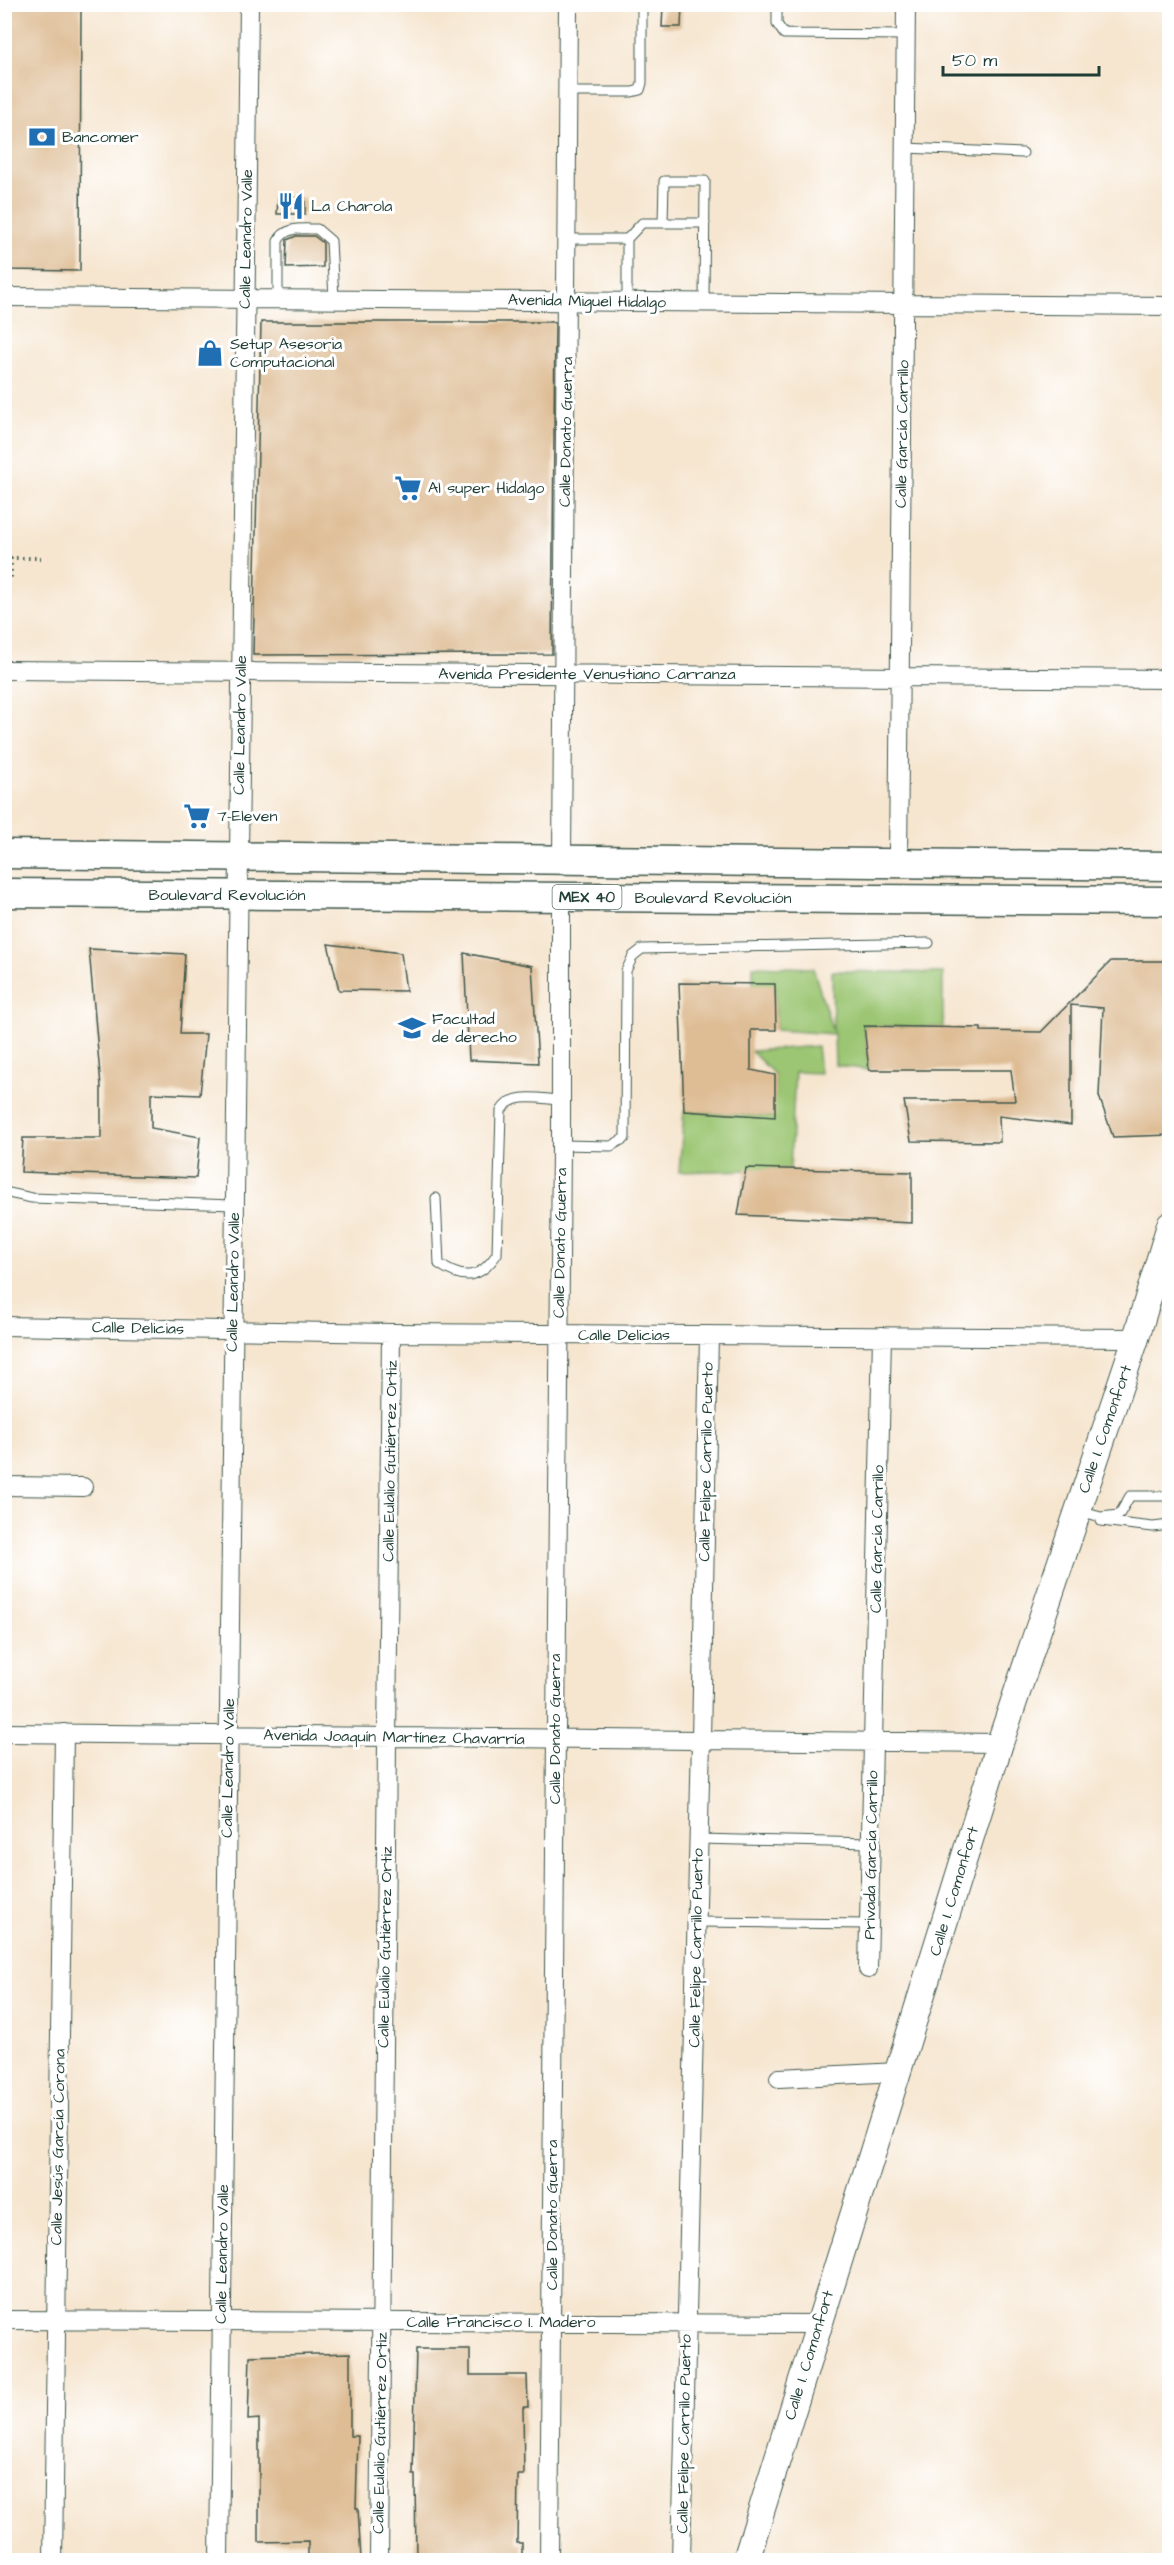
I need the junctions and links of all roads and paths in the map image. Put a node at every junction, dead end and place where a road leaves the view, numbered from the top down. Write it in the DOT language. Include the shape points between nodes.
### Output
graph roads {
  1 [pos="249,4"];
  2 [pos="568,4"];
  3 [pos="642,4"];
  4 [pos="777,4"];
  5 [pos="906,4"];
  6 [pos="906,35"];
  7 [pos="567,92"];
  8 [pos="905,148"];
  9 [pos="1023,153"];
  10 [pos="663,223"];
  11 [pos="705,223"];
  12 [pos="567,239"];
  13 [pos="627,239"];
  14 [pos="4,297"];
  15 [pos="245,299"];
  16 [pos="278,299"];
  17 [pos="334,299"];
  18 [pos="567,301"];
  19 [pos="627,302"];
  20 [pos="704,302"];
  21 [pos="903,304"];
  22 [pos="1170,306"];
  23 [pos="4,558"];
  24 [pos="11,558"];
  25 [pos="41,558"];
  26 [pos="11,579"];
  27 [pos="4,670"];
  28 [pos="241,672"];
  29 [pos="563,673"];
  30 [pos="900,677"];
  31 [pos="1170,679"];
  32 [pos="4,854"];
  33 [pos="239,856"];
  34 [pos="562,860"];
  35 [pos="898,863"];
  36 [pos="1170,866"];
  37 [pos="4,893"];
  38 [pos="238,895"];
  39 [pos="561,897"];
  40 [pos="1170,901"];
  41 [pos="929,943"];
  42 [pos="561,1100"];
  43 [pos="561,1145"];
  44 [pos="4,1192"];
  45 [pos="436,1198"];
  46 [pos="234,1205"];
  47 [pos="1170,1225"];
  48 [pos="4,1326"];
  49 [pos="232,1329"];
  50 [pos="392,1333"];
  51 [pos="558,1334"];
  52 [pos="709,1335"];
  53 [pos="882,1336"];
  54 [pos="1136,1338"];
  55 [pos="4,1486"];
  56 [pos="83,1487"];
  57 [pos="1170,1497"];
  58 [pos="1076,1514"];
  59 [pos="1170,1525"];
  60 [pos="4,1733"];
  61 [pos="64,1733"];
  62 [pos="228,1735"];
  63 [pos="387,1737"];
  64 [pos="555,1738"];
  65 [pos="701,1740"];
  66 [pos="873,1742"];
  67 [pos="1000,1743"];
  68 [pos="699,1839"];
  69 [pos="871,1843"];
  70 [pos="697,1922"];
  71 [pos="869,1923"];
  72 [pos="868,1969"];
  73 [pos="898,2072"];
  74 [pos="779,2078"];
  75 [pos="4,2320"];
  76 [pos="56,2320"];
  77 [pos="221,2321"];
  78 [pos="381,2322"];
  79 [pos="551,2322"];
  80 [pos="686,2324"];
  81 [pos="818,2324"];
  82 [pos="53,2560"];
  83 [pos="219,2560"];
  84 [pos="379,2560"];
  85 [pos="549,2560"];
  86 [pos="681,2560"];
  87 [pos="746,2560"];
  1 -- 15 [label="street, Calle Leandro Valle"];
  2 -- 7 [label="street, Calle Donato Guerra"];
  3 -- 7 [label="lane" via="640,90"];
  4 -- 6 [label="lane" via="777,24 784,34"];
  5 -- 6 [label="street, Calle García Carrillo"];
  6 -- 8 [label="street, Calle García Carrillo"];
  7 -- 12 [label="street, Calle Donato Guerra"];
  8 -- 9 [label="lane"];
  8 -- 21 [label="street, Calle García Carrillo"];
  10 -- 11 [label="lane"];
  10 -- 11 [label="lane" via="664,181 705,181"];
  10 -- 13 [label="lane" via="642,223"];
  11 -- 20 [label="lane"];
  12 -- 13 [label="lane"];
  12 -- 18 [label="street, Calle Donato Guerra"];
  13 -- 19 [label="lane"];
  14 -- 15 [label="street, Avenida Miguel Hidalgo"];
  15 -- 16 [label="street, Avenida Miguel Hidalgo"];
  15 -- 28 [label="street, Calle Leandro Valle"];
  16 -- 17 [label="street, Avenida Miguel Hidalgo"];
  16 -- 17 [label="lane" via="281,234 317,229 331,241"];
  17 -- 18 [label="street, Avenida Miguel Hidalgo"];
  18 -- 19 [label="street, Avenida Miguel Hidalgo"];
  18 -- 29 [label="street, Calle Donato Guerra"];
  19 -- 20 [label="street, Avenida Miguel Hidalgo"];
  20 -- 21 [label="street, Avenida Miguel Hidalgo"];
  21 -- 22 [label="street, Avenida Miguel Hidalgo"];
  21 -- 30 [label="street, Calle García Carrillo"];
  23 -- 24 [label="path"];
  24 -- 25 [label="path"];
  24 -- 26 [label="path"];
  27 -- 28 [label="street, Avenida Presidente Venustiano Carranza"];
  28 -- 29 [label="street, Avenida Presidente Venustiano Carranza"];
  28 -- 33 [label="street, Calle Leandro Valle"];
  29 -- 30 [label="street, Avenida Presidente Venustiano Carranza"];
  29 -- 34 [label="street, Calle Donato Guerra"];
  30 -- 31 [label="street, Avenida Presidente Venustiano Carranza"];
  30 -- 35 [label="street, Calle García Carrillo"];
  32 -- 33 [label="main road, MEX 40"];
  33 -- 34 [label="main road, MEX 40"];
  33 -- 38 [label="street, Calle Leandro Valle"];
  34 -- 35 [label="main road, MEX 40"];
  35 -- 36 [label="main road, MEX 40"];
  37 -- 38 [label="main road, Boulevard Revolución / MEX 40"];
  38 -- 39 [label="main road, Boulevard Revolución / MEX 40"];
  38 -- 46 [label="street, Calle Leandro Valle"];
  39 -- 40 [label="main road, Boulevard Revolución / MEX 40"];
  39 -- 42 [label="street, Calle Donato Guerra"];
  41 -- 43 [label="lane" via="642,949 633,956 626,971 625,1138 610,1146"];
  42 -- 43 [label="street, Calle Donato Guerra"];
  42 -- 45 [label="lane" via="513,1098 501,1111 497,1254 478,1274 450,1272 439,1264"];
  43 -- 51 [label="street, Calle Donato Guerra"];
  44 -- 46 [label="lane" via="32,1198"];
  46 -- 49 [label="street, Calle Leandro Valle"];
  47 -- 54 [label="main road, Calle I. Comonfort"];
  48 -- 49 [label="street, Calle Delicias"];
  49 -- 50 [label="street, Calle Delicias"];
  49 -- 62 [label="street, Calle Leandro Valle"];
  50 -- 51 [label="street, Calle Delicias"];
  50 -- 63 [label="street, Calle Eulalio Gutiérrez Ortiz"];
  51 -- 52 [label="street, Calle Delicias"];
  51 -- 64 [label="street, Calle Donato Guerra"];
  52 -- 53 [label="street, Calle Delicias"];
  52 -- 65 [label="street, Calle Felipe Carrillo Puerto"];
  53 -- 54 [label="street, Calle Delicias"];
  53 -- 66 [label="street, Calle García Carrillo"];
  54 -- 58 [label="main road, Calle I. Comonfort"];
  55 -- 56 [label="street"];
  57 -- 58 [label="lane" via="1130,1496 1119,1515"];
  58 -- 59 [label="lane" via="1153,1527"];
  58 -- 67 [label="main road, Calle I. Comonfort"];
  60 -- 61 [label="street, Avenida Joaquín Martínez Chavarría"];
  61 -- 62 [label="street, Avenida Joaquín Martínez Chavarría"];
  61 -- 76 [label="street, Calle Jesús García Corona"];
  62 -- 63 [label="street, Avenida Joaquín Martínez Chavarría"];
  62 -- 77 [label="street, Calle Leandro Valle"];
  63 -- 64 [label="street, Avenida Joaquín Martínez Chavarría"];
  63 -- 78 [label="street, Calle Eulalio Gutiérrez Ortiz"];
  64 -- 65 [label="street, Avenida Joaquín Martínez Chavarría"];
  64 -- 79 [label="street, Calle Donato Guerra"];
  65 -- 66 [label="street, Avenida Joaquín Martínez Chavarría"];
  65 -- 68 [label="street, Calle Felipe Carrillo Puerto"];
  66 -- 67 [label="street, Avenida Joaquín Martínez Chavarría"];
  66 -- 69 [label="street, Privada García Carrillo"];
  67 -- 73 [label="main road, Calle I. Comonfort"];
  68 -- 69 [label="lane"];
  68 -- 70 [label="street, Calle Felipe Carrillo Puerto"];
  69 -- 71 [label="street, Privada García Carrillo"];
  70 -- 71 [label="lane"];
  70 -- 80 [label="street, Calle Felipe Carrillo Puerto"];
  71 -- 72 [label="street, Privada García Carrillo"];
  73 -- 74 [label="street"];
  73 -- 81 [label="main road, Calle I. Comonfort"];
  75 -- 76 [label="street, Calle Francisco I. Madero"];
  76 -- 77 [label="street, Calle Francisco I. Madero"];
  76 -- 82 [label="street, Calle Jesús García Corona"];
  77 -- 78 [label="street, Calle Francisco I. Madero"];
  77 -- 83 [label="street, Calle Leandro Valle"];
  78 -- 79 [label="street, Calle Francisco I. Madero"];
  78 -- 84 [label="street, Calle Eulalio Gutiérrez Ortiz"];
  79 -- 80 [label="street, Calle Francisco I. Madero"];
  79 -- 85 [label="street, Calle Donato Guerra"];
  80 -- 81 [label="street, Calle Francisco I. Madero"];
  80 -- 86 [label="street, Calle Felipe Carrillo Puerto"];
  81 -- 87 [label="main road, Calle I. Comonfort"];
}
